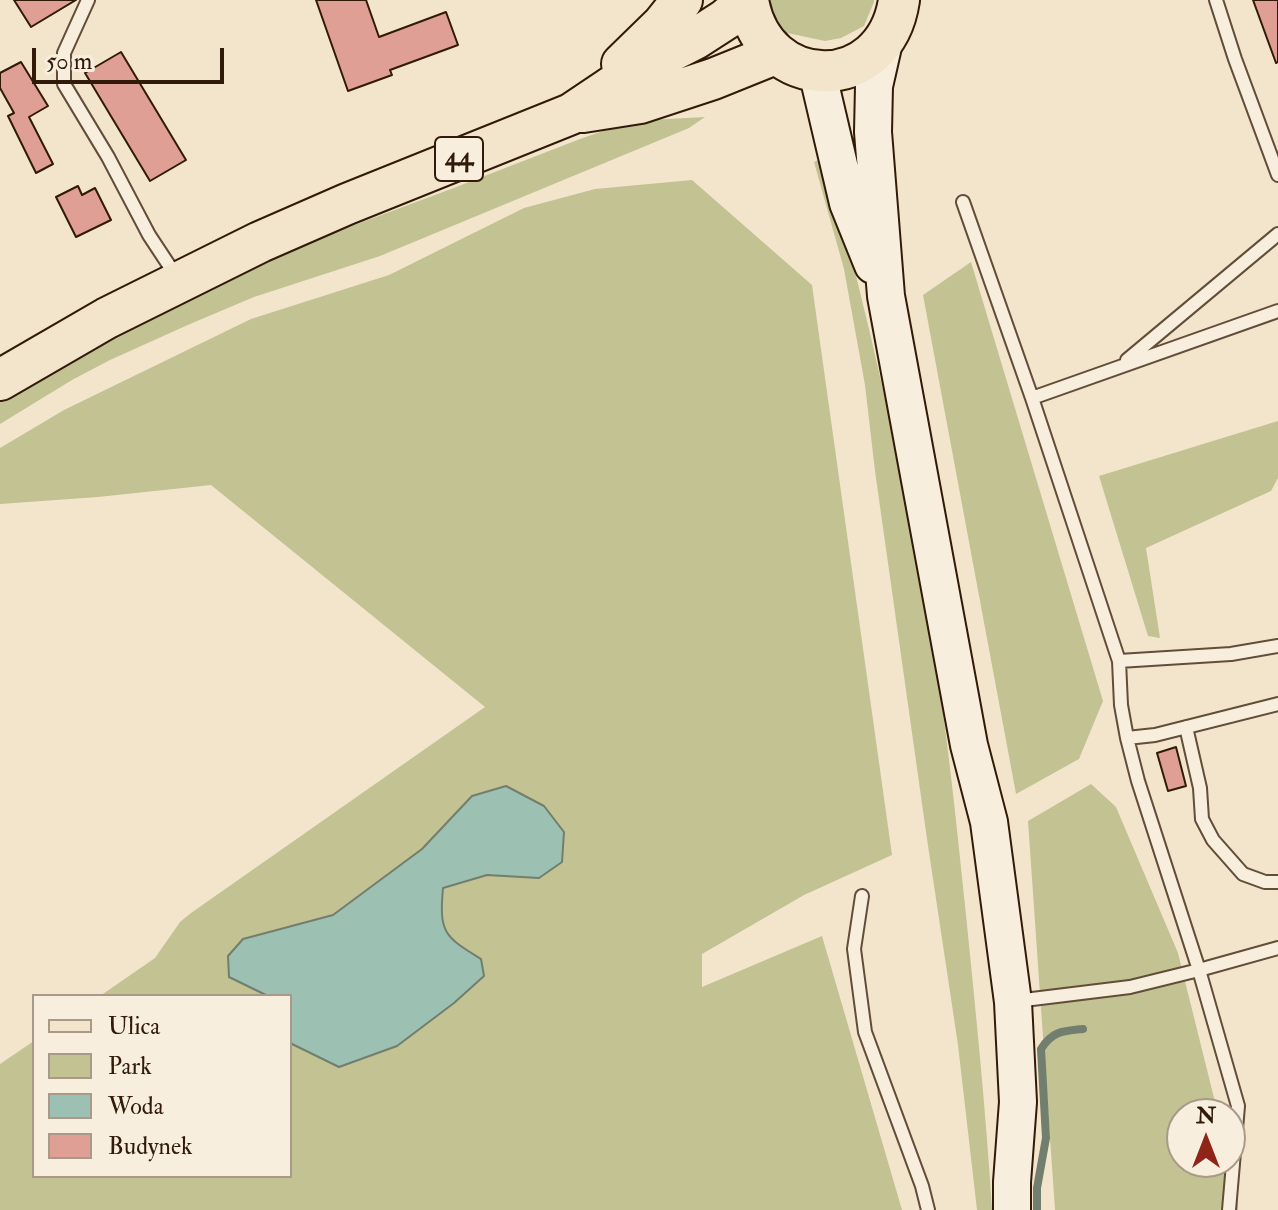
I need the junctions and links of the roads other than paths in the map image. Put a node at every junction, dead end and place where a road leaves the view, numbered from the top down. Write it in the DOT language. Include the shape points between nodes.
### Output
graph roads {
  1 [pos="88,0"];
  2 [pos="682,0"];
  3 [pos="748,0"];
  4 [pos="899,0"];
  5 [pos="1216,0"];
  6 [pos="884,42"];
  7 [pos="775,54"];
  8 [pos="817,71"];
  9 [pos="571,114"];
  10 [pos="1278,175"];
  11 [pos="963,202"];
  12 [pos="1278,234"];
  13 [pos="179,281"];
  14 [pos="886,296"];
  15 [pos="1278,311"];
  16 [pos="1119,367"];
  17 [pos="0,380"];
  18 [pos="1032,398"];
  19 [pos="1278,646"];
  20 [pos="1119,661"];
  21 [pos="1278,704"];
  22 [pos="1186,727"];
  23 [pos="1127,738"];
  24 [pos="969,745"];
  25 [pos="1278,882"];
  26 [pos="862,896"];
  27 [pos="1278,948"];
  28 [pos="1199,970"];
  29 [pos="1013,1002"];
  30 [pos="1012,1196"];
  31 [pos="928,1210"];
  32 [pos="1229,1210"];
  1 -- 13 [label="lane" via="64,53 64,84"];
  2 -- 9 [label="main road, 44"];
  3 -- 7 [label="main road, 44" via="756,30"];
  3 -- 9 [label="main road, 44" via="716,26 644,65"];
  4 -- 6 [label="main road"];
  5 -- 10 [label="lane"];
  6 -- 8 [label="main road" via="861,61"];
  6 -- 14 [label="main road" via="874,86 873,132"];
  7 -- 8 [label="main road"];
  7 -- 9 [label="main road, 44" via="640,103"];
  8 -- 14 [label="main road" via="848,203"];
  9 -- 13 [label="main road, 44" via="347,204"];
  11 -- 18 [label="lane"];
  12 -- 16 [label="lane"];
  13 -- 17 [label="main road, 44"];
  14 -- 24 [label="main road"];
  15 -- 16 [label="lane"];
  16 -- 18 [label="lane"];
  18 -- 20 [label="lane"];
  19 -- 20 [label="lane"];
  20 -- 23 [label="lane"];
  21 -- 22 [label="lane"];
  22 -- 23 [label="lane"];
  22 -- 25 [label="lane" via="1202,819 1213,840 1243,874"];
  23 -- 28 [label="lane"];
  24 -- 29 [label="main road" via="989,822"];
  24 -- 30 [label="main road" via="969,826 996,1096"];
  26 -- 31 [label="lane" via="854,949 865,1032"];
  27 -- 28 [label="lane"];
  28 -- 29 [label="lane" via="1130,987"];
  28 -- 32 [label="lane" via="1238,1106"];
  29 -- 30 [label="main road" via="1018,1102"];
}
